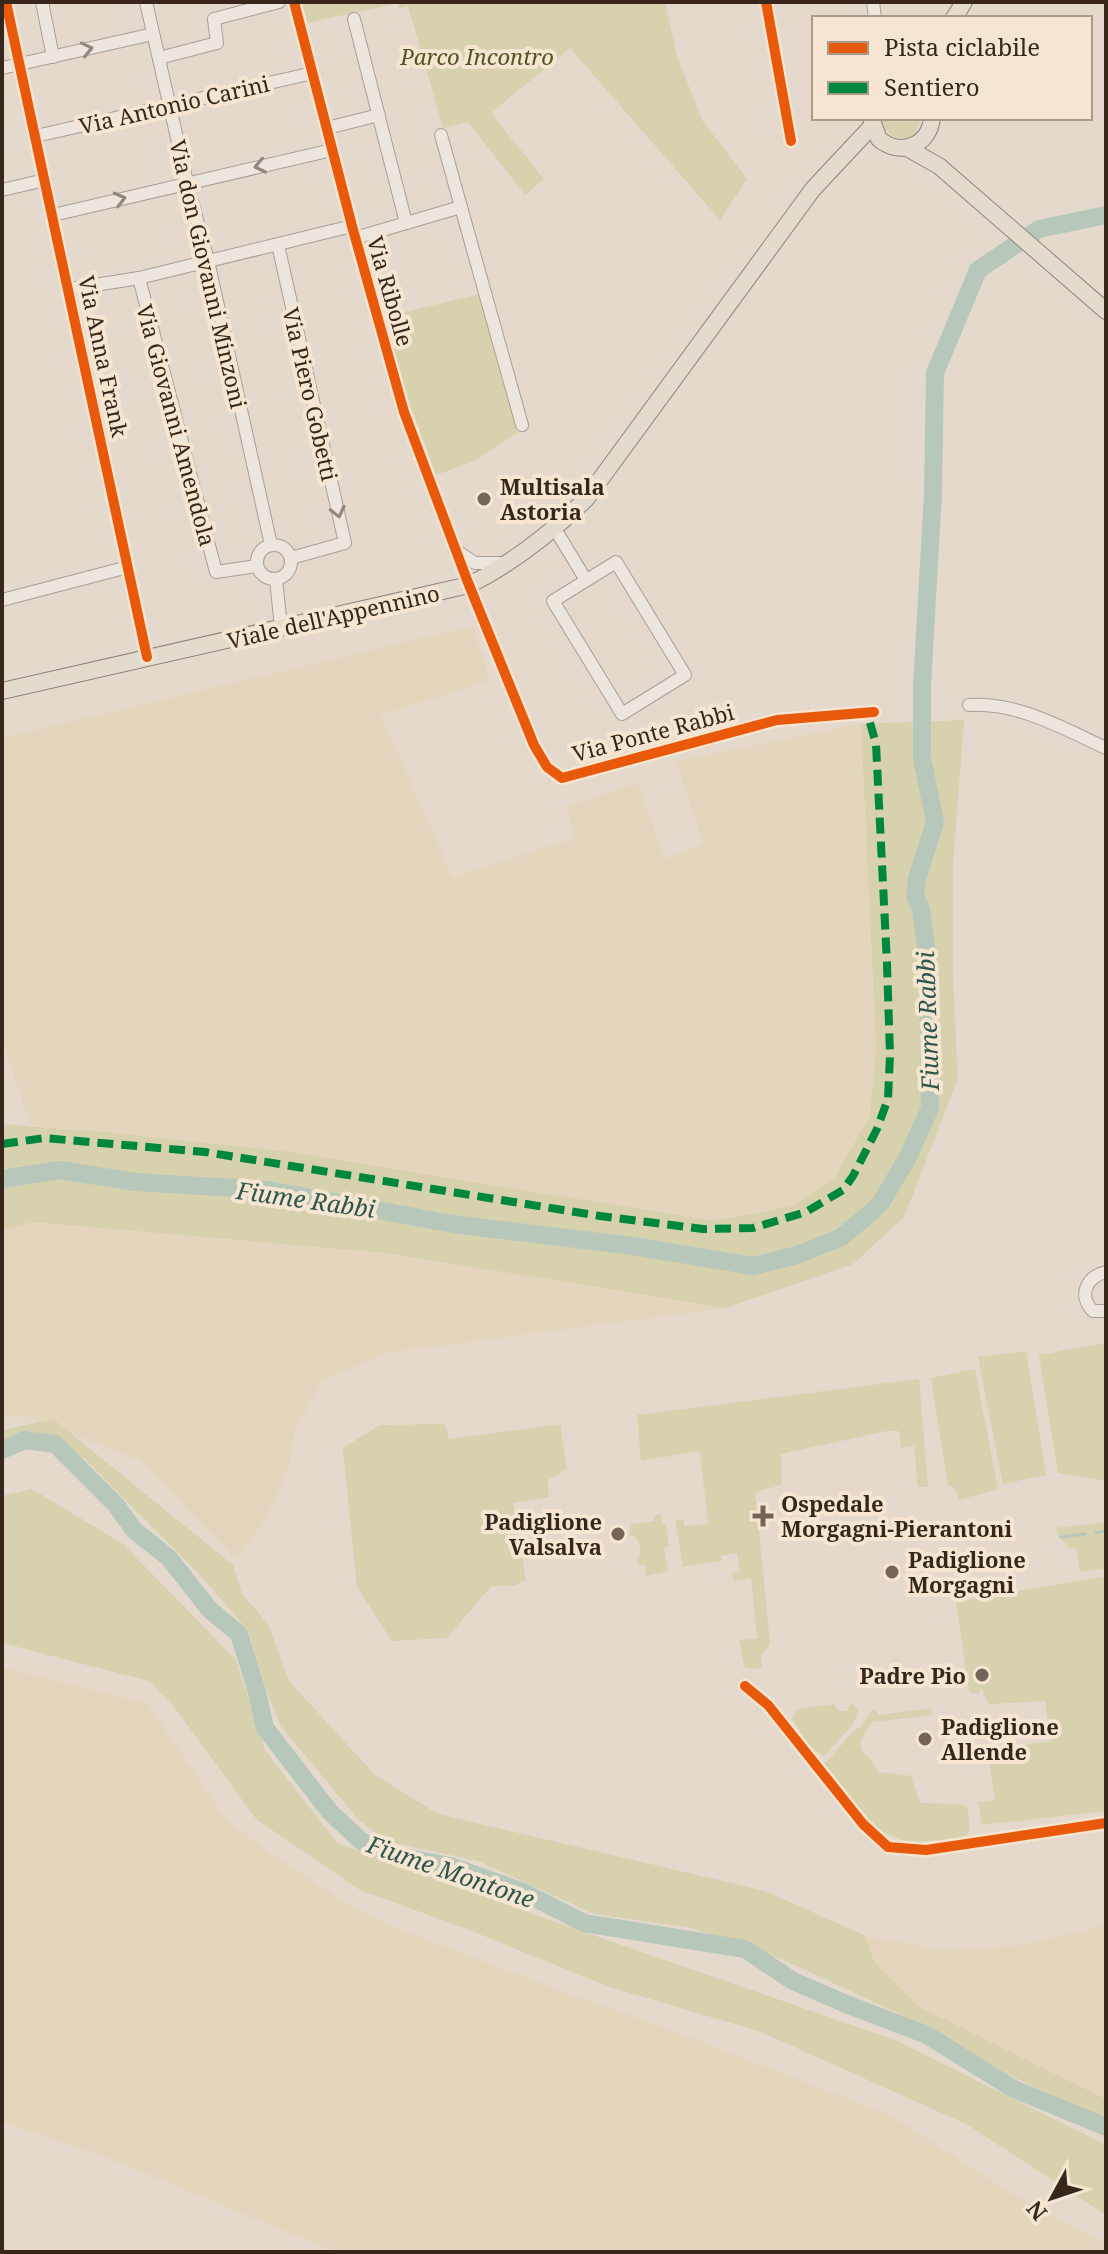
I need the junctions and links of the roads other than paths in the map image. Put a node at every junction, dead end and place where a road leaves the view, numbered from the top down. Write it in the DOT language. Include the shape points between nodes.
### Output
graph roads {
  1 [pos="6,2"];
  2 [pos="42,2"];
  3 [pos="146,2"];
  4 [pos="279,2"];
  5 [pos="294,2"];
  6 [pos="766,2"];
  7 [pos="354,19"];
  8 [pos="153,34"];
  9 [pos="53,57"];
  10 [pos="159,58"];
  11 [pos="20,64"];
  12 [pos="2,68"];
  13 [pos="313,73"];
  14 [pos="169,105"];
  15 [pos="379,115"];
  16 [pos="871,122"];
  17 [pos="931,124"];
  18 [pos="327,128"];
  19 [pos="441,135"];
  20 [pos="36,136"];
  21 [pos="791,141"];
  22 [pos="884,143"];
  23 [pos="907,148"];
  24 [pos="332,150"];
  25 [pos="850,151"];
  26 [pos="939,166"];
  27 [pos="45,180"];
  28 [pos="187,182"];
  29 [pos="2,190"];
  30 [pos="461,207"];
  31 [pos="53,215"];
  32 [pos="406,223"];
  33 [pos="353,232"];
  34 [pos="278,245"];
  35 [pos="208,261"];
  36 [pos="139,278"];
  37 [pos="70,289"];
  38 [pos="1106,311"];
  39 [pos="522,425"];
  40 [pos="555,529"];
  41 [pos="271,545"];
  42 [pos="455,550"];
  43 [pos="291,558"];
  44 [pos="508,563"];
  45 [pos="257,566"];
  46 [pos="128,567"];
  47 [pos="276,579"];
  48 [pos="586,580"];
  49 [pos="469,585"];
  50 [pos="2,600"];
  51 [pos="281,628"];
  52 [pos="147,657"];
  53 [pos="2,691"];
  54 [pos="969,705"];
  55 [pos="874,712"];
  56 [pos="1106,748"];
  57 [pos="1106,1272"];
  58 [pos="1106,1311"];
  59 [pos="745,1686"];
  60 [pos="1106,1823"];
  1 -- 11 [label="street, Via Anna Frank"];
  2 -- 9 [label="street"];
  3 -- 8 [label="street, Via don Giovanni Minzoni"];
  4 -- 10 [label="street" via="214,19 217,43"];
  5 -- 13 [label="street, Via Ribolle"];
  6 -- 21 [label="street"];
  7 -- 15 [label="street"];
  9 -- 8 [label="street, one-way"];
  8 -- 10 [label="street, Via don Giovanni Minzoni"];
  9 -- 11 [label="street"];
  10 -- 14 [label="street, Via don Giovanni Minzoni"];
  11 -- 12 [label="street"];
  11 -- 20 [label="street, Via Anna Frank"];
  13 -- 14 [label="street, Via Antonio Carini"];
  13 -- 18 [label="street, Via Ribolle"];
  14 -- 20 [label="street, Via Antonio Carini"];
  14 -- 28 [label="street, Via don Giovanni Minzoni"];
  15 -- 18 [label="street"];
  15 -- 32 [label="street"];
  16 -- 22 [label="main road, Viale dell'Appennino"];
  16 -- 25 [label="main road, Viale dell'Appennino"];
  17 -- 23 [label="main road" via="916,145"];
  17 -- 26 [label="main road"];
  18 -- 24 [label="street, Via Ribolle"];
  19 -- 30 [label="street"];
  20 -- 27 [label="street, Via Anna Frank"];
  22 -- 23 [label="main road"];
  22 -- 25 [label="main road"];
  23 -- 26 [label="main road"];
  24 -- 28 [label="street, one-way"];
  24 -- 33 [label="street, Via Ribolle"];
  25 -- 40 [label="main road, Viale dell'Appennino" via="813,189 586,499"];
  26 -- 38 [label="main road"];
  27 -- 29 [label="street"];
  27 -- 31 [label="street, Via Anna Frank"];
  31 -- 28 [label="street, one-way"];
  28 -- 35 [label="street, Via don Giovanni Minzoni"];
  30 -- 32 [label="street"];
  30 -- 39 [label="street"];
  31 -- 37 [label="street, Via Anna Frank"];
  32 -- 33 [label="street"];
  33 -- 34 [label="street"];
  33 -- 42 [label="street, Via Ribolle" via="404,412"];
  34 -- 35 [label="street"];
  34 -- 43 [label="street, Via Piero Gobetti, one-way" via="345,543"];
  35 -- 36 [label="street"];
  35 -- 41 [label="street, Via don Giovanni Minzoni"];
  36 -- 37 [label="street"];
  36 -- 45 [label="street, Via Giovanni Amendola" via="216,572"];
  37 -- 46 [label="street, Via Anna Frank"];
  40 -- 44 [label="main road, Viale dell'Appennino"];
  40 -- 48 [label="street"];
  41 -- 43 [label="street" via="285,549"];
  41 -- 45 [label="street" via="261,550"];
  42 -- 44 [label="street" via="475,563"];
  42 -- 49 [label="street, Via Ribolle"];
  43 -- 47 [label="street" via="290,569"];
  44 -- 49 [label="main road, Viale dell'Appennino"];
  45 -- 47 [label="street" via="262,575"];
  46 -- 50 [label="street"];
  46 -- 52 [label="street, Via Anna Frank"];
  47 -- 51 [label="street"];
  48 -- 48 [label="street" via="553,601 622,714 685,675 616,562"];
  49 -- 51 [label="main road, Viale dell'Appennino"];
  49 -- 55 [label="street, Via Ponte Rabbi" via="534,745 547,767 562,778 777,720"];
  51 -- 52 [label="main road, Viale dell'Appennino"];
  52 -- 53 [label="main road, Viale dell'Appennino"];
  54 -- 56 [label="street" via="1037,716"];
  57 -- 58 [label="street" via="1093,1278 1084,1295 1093,1311"];
  59 -- 60 [label="street" via="768,1705 863,1824 888,1847 926,1850"];
}
